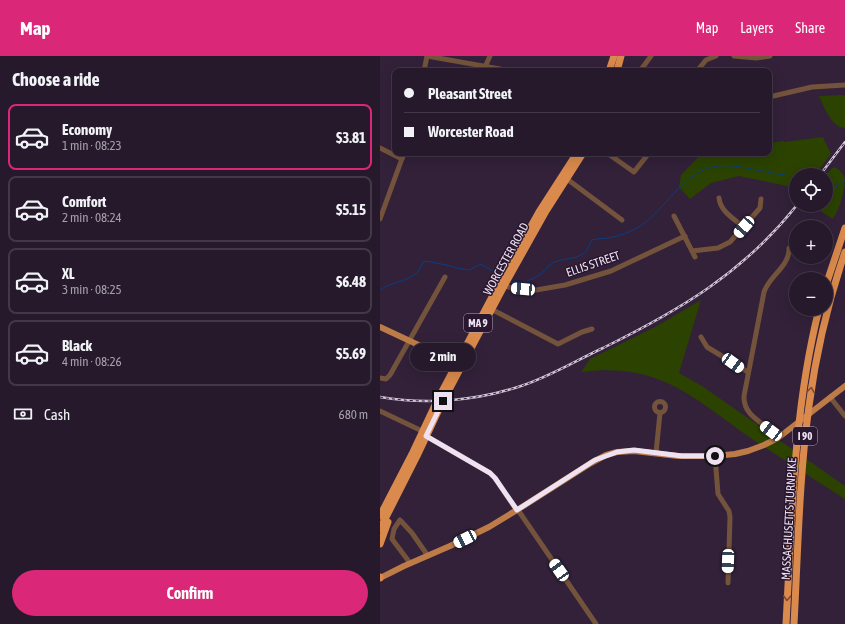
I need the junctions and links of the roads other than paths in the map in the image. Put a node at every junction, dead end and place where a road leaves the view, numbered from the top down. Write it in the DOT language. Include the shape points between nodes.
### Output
graph roads {
  1 [pos="427,56"];
  2 [pos="490,56"];
  3 [pos="614,56"];
  4 [pos="621,56"];
  5 [pos="651,56"];
  6 [pos="716,56"];
  7 [pos="734,56"];
  8 [pos="770,56"];
  9 [pos="485,66"];
  10 [pos="425,68"];
  11 [pos="495,68"];
  12 [pos="610,68"];
  13 [pos="618,68"];
  14 [pos="642,68"];
  15 [pos="699,68"];
  16 [pos="845,85"];
  17 [pos="772,96"];
  18 [pos="380,148"];
  19 [pos="392,154"];
  20 [pos="396,156"];
  21 [pos="403,156"];
  22 [pos="575,156"];
  23 [pos="581,156"];
  24 [pos="611,156"];
  25 [pos="647,156"];
  26 [pos="402,159"];
  27 [pos="567,179"];
  28 [pos="719,198"];
  29 [pos="761,199"];
  30 [pos="382,206"];
  31 [pos="674,216"];
  32 [pos="380,219"];
  33 [pos="622,220"];
  34 [pos="744,227"];
  35 [pos="845,228"];
  36 [pos="685,236"];
  37 [pos="692,251"];
  38 [pos="845,252"];
  39 [pos="789,254"];
  40 [pos="695,257"];
  41 [pos="830,272"];
  42 [pos="445,277"];
  43 [pos="504,286"];
  44 [pos="491,309"];
  45 [pos="818,316"];
  46 [pos="380,326"];
  47 [pos="592,329"];
  48 [pos="701,337"];
  49 [pos="409,341"];
  50 [pos="457,363"];
  51 [pos="748,372"];
  52 [pos="380,378"];
  53 [pos="845,386"];
  54 [pos="830,397"];
  55 [pos="380,411"];
  56 [pos="660,412"];
  57 [pos="845,416"];
  58 [pos="424,434"];
  59 [pos="780,436"];
  60 [pos="656,453"];
  61 [pos="715,456"];
  62 [pos="401,488"];
  63 [pos="388,499"];
  64 [pos="518,510"];
  65 [pos="380,512"];
  66 [pos="380,516"];
  67 [pos="380,529"];
  68 [pos="380,544"];
  69 [pos="428,556"];
  70 [pos="410,563"];
  71 [pos="380,578"];
  72 [pos="728,583"];
  73 [pos="596,624"];
  74 [pos="786,624"];
  75 [pos="794,624"];
  1 -- 9 [label="street"];
  1 -- 10 [label="street"];
  2 -- 9 [label="street"];
  3 -- 12 [label="highway"];
  4 -- 13 [label="highway"];
  5 -- 14 [label="street"];
  6 -- 15 [label="street"];
  7 -- 8 [label="street"];
  9 -- 11 [label="street"];
  16 -- 17 [label="street" via="812,87"];
  18 -- 19 [label="street"];
  20 -- 26 [label="street"];
  21 -- 26 [label="street"];
  22 -- 50 [label="highway, WORCESTER ROAD / MA 9" via="531,225"];
  23 -- 27 [label="highway, WORCESTER ROAD / MA 9"];
  24 -- 25 [label="street" via="634,172"];
  26 -- 30 [label="street"];
  27 -- 33 [label="street"];
  27 -- 43 [label="highway, WORCESTER ROAD / MA 9" via="546,210"];
  28 -- 34 [label="street" via="722,208"];
  29 -- 34 [label="street" via="760,208"];
  30 -- 32 [label="street"];
  31 -- 36 [label="street"];
  34 -- 37 [label="street" via="723,246"];
  35 -- 41 [label="highway"];
  36 -- 37 [label="street"];
  36 -- 43 [label="street, ELLIS STREET" via="611,271 565,285 536,290"];
  37 -- 40 [label="street"];
  75 -- 38 [label="highway, MASSACHUSETTS TURNPIKE / I 90, one-way" via="809,407 823,328"];
  39 -- 51 [label="street" via="764,292"];
  42 -- 49 [label="street"];
  43 -- 44 [label="highway, WORCESTER ROAD / MA 9"];
  44 -- 47 [label="street" via="558,344"];
  44 -- 58 [label="highway, WORCESTER ROAD / MA 9"];
  45 -- 74 [label="highway, MASSACHUSETTS TURNPIKE / I 90, one-way" via="807,364 799,417"];
  46 -- 49 [label="main road"];
  48 -- 51 [label="street" via="707,347"];
  49 -- 50 [label="main road"];
  49 -- 52 [label="street" via="389,377"];
  50 -- 58 [label="highway, WORCESTER ROAD / MA 9"];
  51 -- 59 [label="street" via="744,396 746,408 750,415"];
  53 -- 54 [label="main road"];
  54 -- 57 [label="street"];
  54 -- 59 [label="main road"];
  55 -- 58 [label="street"];
  56 -- 60 [label="street"];
  58 -- 62 [label="highway, WORCESTER ROAD / MA 9"];
  58 -- 63 [label="highway, WORCESTER ROAD / MA 9"];
  58 -- 64 [label="street" via="490,473"];
  59 -- 61 [label="main road" via="748,451"];
  60 -- 61 [label="main road"];
  60 -- 64 [label="main road" via="634,450 606,455"];
  61 -- 72 [label="street" via="717,490 730,517"];
  62 -- 67 [label="highway, WORCESTER ROAD / MA 9"];
  62 -- 68 [label="highway"];
  63 -- 65 [label="highway"];
  63 -- 66 [label="highway, WORCESTER ROAD / MA 9"];
  64 -- 69 [label="main road" via="480,532"];
  64 -- 73 [label="street"];
  69 -- 70 [label="main road"];
  69 -- 70 [label="street" via="400,520 394,529 392,539"];
  70 -- 71 [label="main road"];
}
